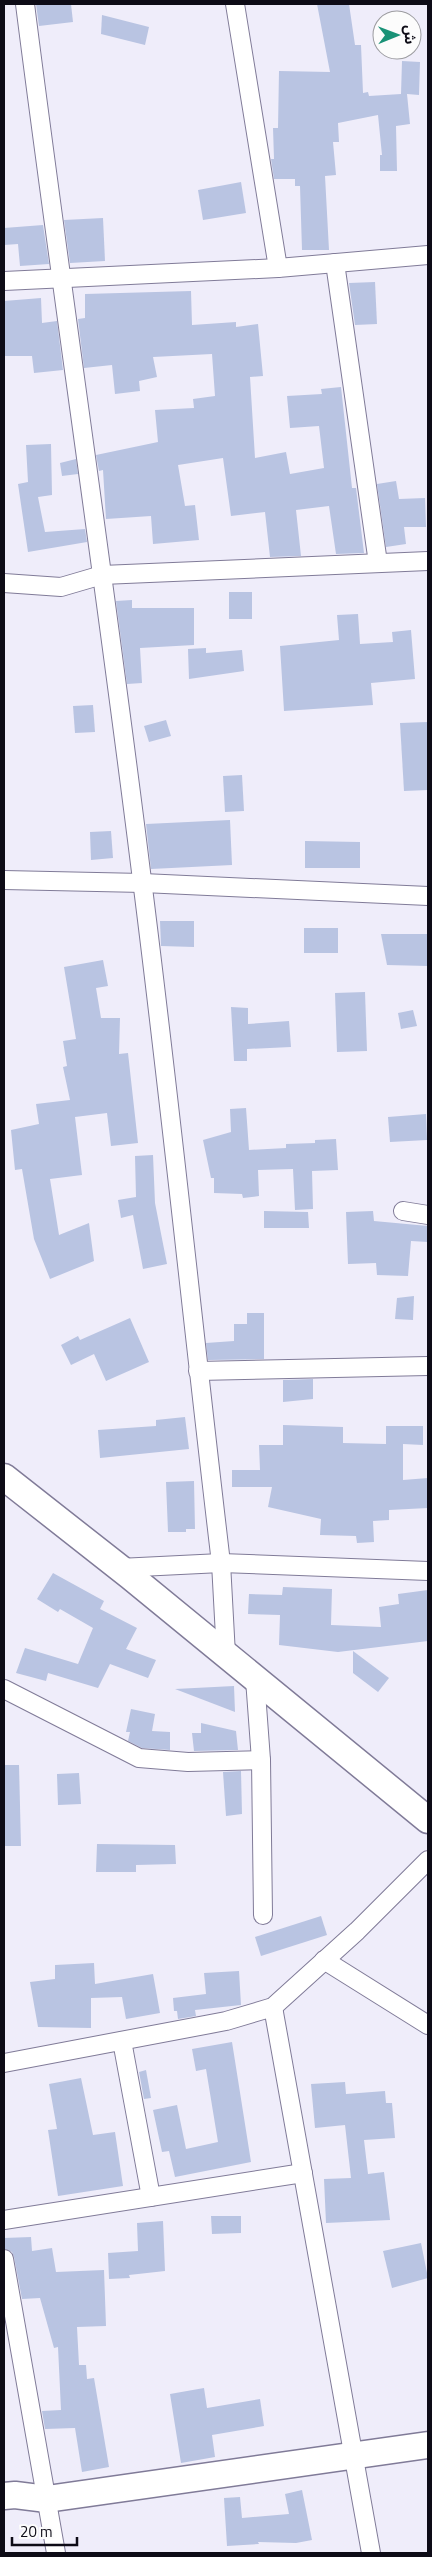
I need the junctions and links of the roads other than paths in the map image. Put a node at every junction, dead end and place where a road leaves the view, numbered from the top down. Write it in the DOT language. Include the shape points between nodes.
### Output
graph roads {
  1 [pos="24,4"];
  2 [pos="235,4"];
  3 [pos="428,255"];
  4 [pos="335,263"];
  5 [pos="278,268"];
  6 [pos="59,278"];
  7 [pos="4,281"];
  8 [pos="378,563"];
  9 [pos="428,565"];
  10 [pos="102,575"];
  11 [pos="4,583"];
  12 [pos="4,880"];
  13 [pos="143,883"];
  14 [pos="428,896"];
  15 [pos="403,1211"];
  16 [pos="428,1215"];
  17 [pos="428,1366"];
  18 [pos="198,1370"];
  19 [pos="4,1477"];
  20 [pos="221,1563"];
  21 [pos="119,1568"];
  22 [pos="428,1571"];
  23 [pos="226,1655"];
  24 [pos="255,1679"];
  25 [pos="4,1688"];
  26 [pos="261,1760"];
  27 [pos="428,1820"];
  28 [pos="428,1860"];
  29 [pos="263,1915"];
  30 [pos="324,1960"];
  31 [pos="273,2006"];
  32 [pos="428,2025"];
  33 [pos="122,2041"];
  34 [pos="4,2063"];
  35 [pos="303,2173"];
  36 [pos="151,2197"];
  37 [pos="4,2220"];
  38 [pos="4,2259"];
  39 [pos="11,2342"];
  40 [pos="428,2445"];
  41 [pos="354,2455"];
  42 [pos="4,2496"];
  43 [pos="47,2499"];
  44 [pos="56,2553"];
  45 [pos="371,2553"];
  1 -- 6 [label="street"];
  2 -- 5 [label="street"];
  3 -- 4 [label="street"];
  4 -- 5 [label="street"];
  4 -- 8 [label="street"];
  5 -- 6 [label="street"];
  6 -- 7 [label="street"];
  6 -- 10 [label="street"];
  8 -- 9 [label="street"];
  8 -- 10 [label="street"];
  10 -- 11 [label="street" via="62,587"];
  10 -- 13 [label="street"];
  12 -- 13 [label="street"];
  13 -- 14 [label="street"];
  13 -- 18 [label="street"];
  15 -- 16 [label="street"];
  17 -- 18 [label="street"];
  18 -- 20 [label="street"];
  19 -- 21 [label="street"];
  20 -- 21 [label="street"];
  20 -- 22 [label="street"];
  20 -- 23 [label="street"];
  21 -- 23 [label="street"];
  23 -- 24 [label="street"];
  24 -- 26 [label="street"];
  24 -- 27 [label="street"];
  25 -- 26 [label="street" via="139,1758 188,1762"];
  26 -- 29 [label="street"];
  28 -- 30 [label="street"];
  30 -- 31 [label="street"];
  30 -- 32 [label="street"];
  31 -- 33 [label="street" via="226,2021"];
  31 -- 35 [label="street"];
  33 -- 34 [label="street"];
  33 -- 36 [label="street"];
  35 -- 36 [label="street"];
  35 -- 41 [label="street"];
  36 -- 37 [label="street"];
  38 -- 39 [label="street"];
  39 -- 43 [label="street"];
  40 -- 41 [label="street"];
  41 -- 43 [label="street"];
  41 -- 45 [label="street"];
  42 -- 43 [label="street" via="15,2494"];
  43 -- 44 [label="street"];
}
